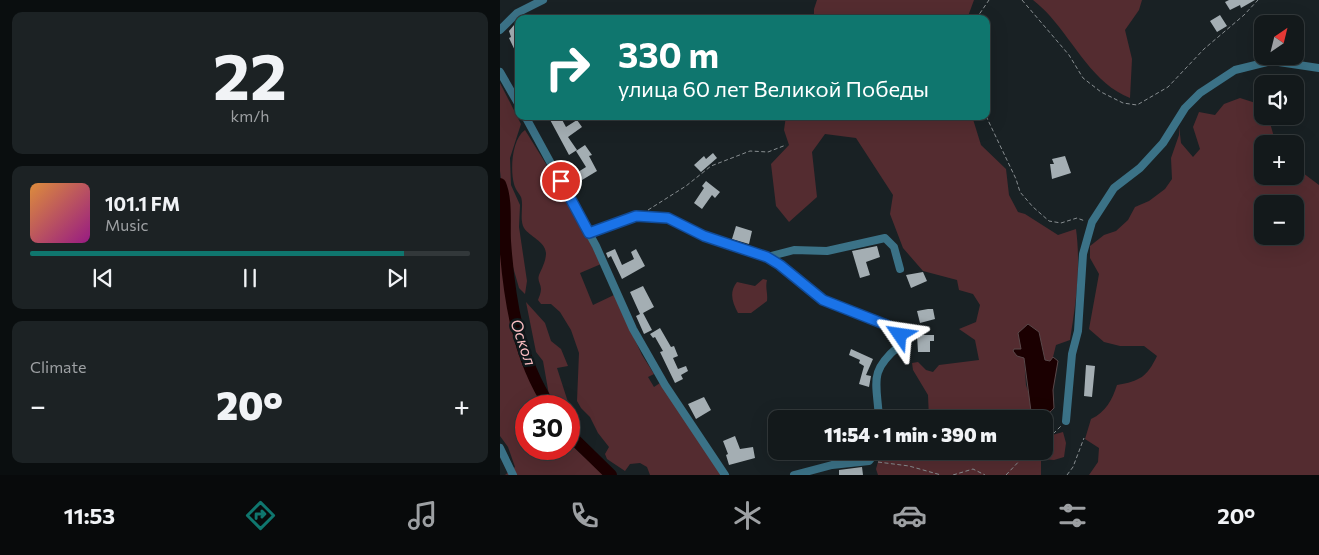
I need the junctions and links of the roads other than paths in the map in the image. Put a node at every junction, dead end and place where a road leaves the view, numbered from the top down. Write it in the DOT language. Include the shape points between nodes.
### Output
graph roads {
  1 [pos="543,0"];
  2 [pos="500,30"];
  3 [pos="1319,68"];
  4 [pos="500,72"];
  5 [pos="515,98"];
  6 [pos="527,120"];
  7 [pos="589,233"];
  8 [pos="767,257"];
  9 [pos="900,269"];
  10 [pos="878,410"];
  11 [pos="1066,420"];
  12 [pos="500,448"];
  13 [pos="870,460"];
  14 [pos="514,475"];
  15 [pos="724,475"];
  16 [pos="794,475"];
  1 -- 2 [label="street" via="517,13"];
  3 -- 11 [label="street" via="1272,61 1235,70 1200,93 1185,108 1163,143 1140,168 1114,188 1092,222 1083,254 1078,331 1072,354"];
  4 -- 5 [label="street"];
  6 -- 7 [label="street"];
  7 -- 8 [label="street" via="636,216 668,218 704,236"];
  7 -- 15 [label="street" via="633,329"];
  8 -- 9 [label="street" via="794,250 827,251 885,238 894,247"];
  8 -- 10 [label="street" via="823,300 884,324 900,335 899,346 884,358 876,375"];
  12 -- 14 [label="street"];
  13 -- 16 [label="street"];
}
